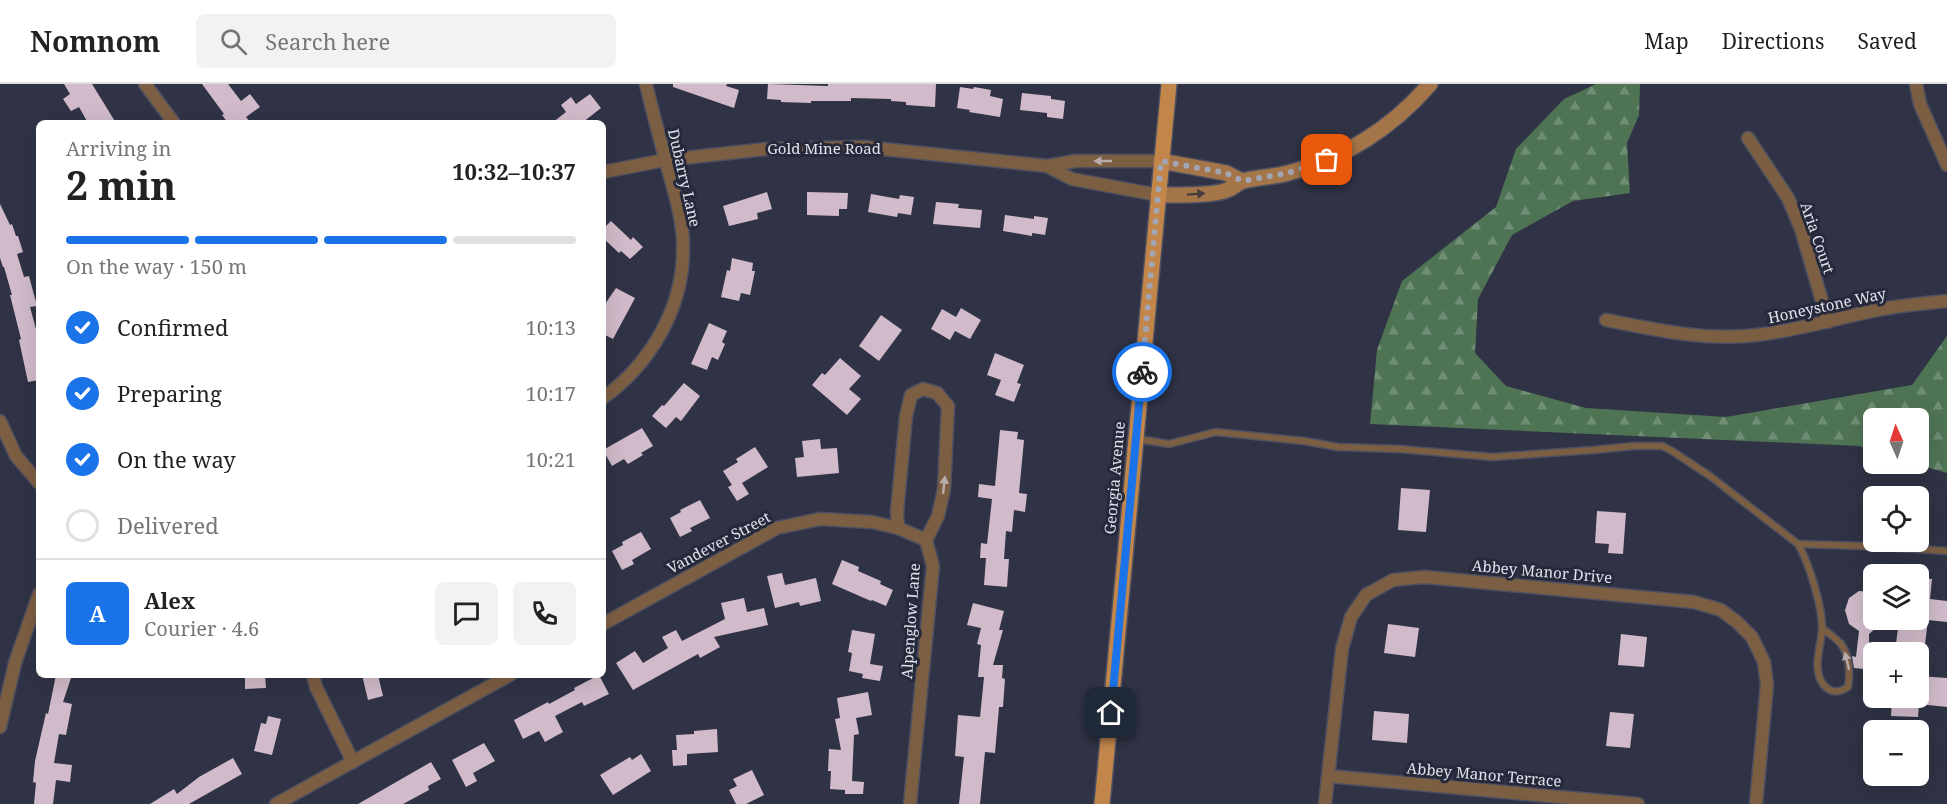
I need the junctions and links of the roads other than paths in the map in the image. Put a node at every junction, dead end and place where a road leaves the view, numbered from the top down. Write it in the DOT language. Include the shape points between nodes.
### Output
graph roads {
  1 [pos="145,84"];
  2 [pos="646,84"];
  3 [pos="1169,84"];
  4 [pos="1430,84"];
  5 [pos="1916,84"];
  6 [pos="172,120"];
  7 [pos="1748,138"];
  8 [pos="665,160"];
  9 [pos="1161,161"];
  10 [pos="1947,165"];
  11 [pos="1047,166"];
  12 [pos="606,171"];
  13 [pos="1242,181"];
  14 [pos="1158,195"];
  15 [pos="1947,301"];
  16 [pos="1606,320"];
  17 [pos="1828,322"];
  18 [pos="606,396"];
  19 [pos="0,422"];
  20 [pos="1137,438"];
  21 [pos="36,479"];
  22 [pos="898,528"];
  23 [pos="926,540"];
  24 [pos="1798,544"];
  25 [pos="1947,551"];
  26 [pos="36,603"];
  27 [pos="606,622"];
  28 [pos="1822,628"];
  29 [pos="314,678"];
  30 [pos="505,678"];
  31 [pos="0,727"];
  32 [pos="353,762"];
  33 [pos="1328,776"];
  34 [pos="276,804"];
  35 [pos="910,804"];
  36 [pos="1102,804"];
  37 [pos="1325,804"];
  38 [pos="1638,804"];
  39 [pos="1756,804"];
  1 -- 6 [label="street"];
  2 -- 8 [label="street, Dubarry Lane"];
  3 -- 9 [label="main road, Georgia Avenue"];
  4 -- 13 [label="street, Gold Mine Road" via="1398,117 1354,147 1304,169"];
  5 -- 10 [label="street" via="1920,104"];
  7 -- 17 [label="street, Aria Court" via="1788,198"];
  8 -- 11 [label="street, Gold Mine Road" via="766,148 864,147"];
  8 -- 12 [label="street, Gold Mine Road"];
  8 -- 18 [label="street, Dubarry Lane" via="681,217 684,249 672,311 656,344"];
  9 -- 11 [label="street, Gold Mine Road, one-way" via="1076,161"];
  9 -- 13 [label="street, Gold Mine Road" via="1226,173"];
  9 -- 14 [label="main road, Georgia Avenue"];
  11 -- 14 [label="street, Gold Mine Road" via="1072,179"];
  14 -- 13 [label="street, Gold Mine Road, one-way" via="1226,191"];
  14 -- 20 [label="main road, Georgia Avenue"];
  15 -- 17 [label="street, Honeystone Way" via="1883,309"];
  16 -- 17 [label="street, Honeystone Way" via="1710,337 1755,335"];
  19 -- 21 [label="street" via="16,456"];
  20 -- 24 [label="lane" via="1169,444 1216,432 1338,447 1492,457 1662,446 1710,476"];
  20 -- 36 [label="main road, Georgia Avenue"];
  22 -- 23 [label="street, Vandever Street"];
  23 -- 22 [label="street, one-way" via="938,516 944,489 948,406 937,393 923,389 911,395 906,416"];
  22 -- 27 [label="street, Vandever Street" via="820,519 777,528"];
  23 -- 35 [label="street, Alpenglow Lane" via="933,566"];
  24 -- 25 [label="lane"];
  24 -- 28 [label="lane" via="1807,560"];
  26 -- 31 [label="street" via="15,663"];
  28 -- 28 [label="lane, one-way" via="1819,675 1827,689 1841,691 1848,687 1850,676 1847,657 1841,644"];
  29 -- 32 [label="street"];
  30 -- 32 [label="street"];
  32 -- 34 [label="street"];
  33 -- 37 [label="street, Abbey Manor Drive"];
  33 -- 38 [label="street, Abbey Manor Terrace"];
  33 -- 39 [label="street, Abbey Manor Drive" via="1342,649 1351,617 1366,595 1393,580 1425,577 1694,602 1721,610 1752,637 1764,662 1767,685"];
}
